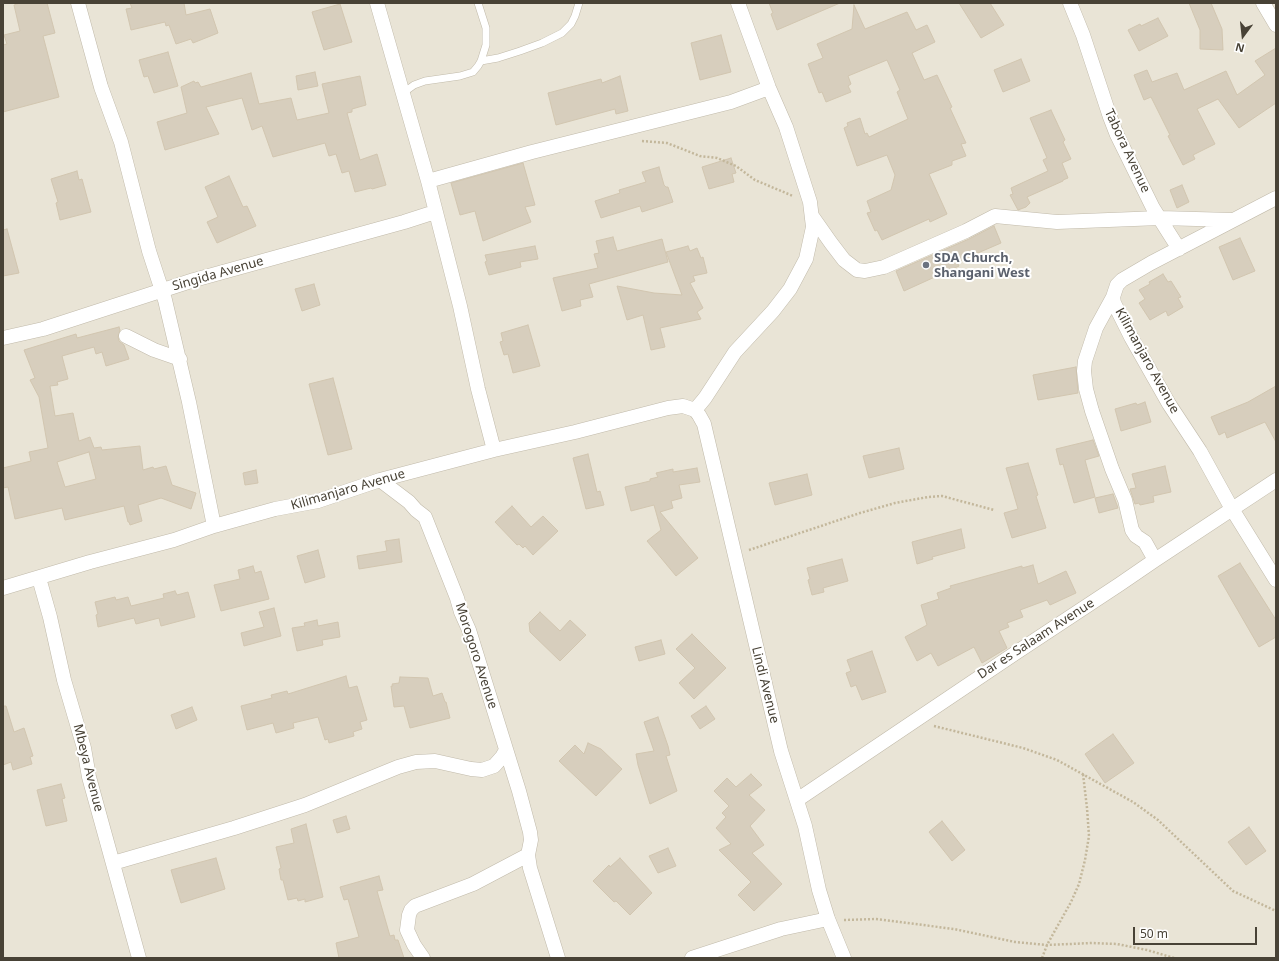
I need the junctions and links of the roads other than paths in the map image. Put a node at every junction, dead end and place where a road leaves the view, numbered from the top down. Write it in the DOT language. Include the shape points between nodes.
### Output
graph roads {
  1 [pos="78,3"];
  2 [pos="377,3"];
  3 [pos="478,3"];
  4 [pos="579,3"];
  5 [pos="738,3"];
  6 [pos="1070,3"];
  7 [pos="1263,3"];
  8 [pos="1276,25"];
  9 [pos="481,61"];
  10 [pos="769,88"];
  11 [pos="403,94"];
  12 [pos="428,181"];
  13 [pos="1276,198"];
  14 [pos="811,209"];
  15 [pos="435,212"];
  16 [pos="1160,218"];
  17 [pos="1234,220"];
  18 [pos="1179,249"];
  19 [pos="161,291"];
  20 [pos="1113,297"];
  21 [pos="126,336"];
  22 [pos="3,338"];
  23 [pos="180,359"];
  24 [pos="695,410"];
  25 [pos="494,450"];
  26 [pos="380,480"];
  27 [pos="1276,480"];
  28 [pos="1232,509"];
  29 [pos="214,526"];
  30 [pos="1155,560"];
  31 [pos="39,578"];
  32 [pos="1276,580"];
  33 [pos="3,588"];
  34 [pos="506,750"];
  35 [pos="797,800"];
  36 [pos="528,855"];
  37 [pos="113,863"];
  38 [pos="829,922"];
  39 [pos="139,958"];
  40 [pos="423,958"];
  41 [pos="558,958"];
  42 [pos="692,958"];
  43 [pos="844,958"];
  1 -- 19 [label="street" via="101,87 121,142"];
  2 -- 11 [label="street"];
  3 -- 9 [label="lane" via="486,28 486,45"];
  4 -- 9 [label="lane" via="571,24 562,33 520,51"];
  5 -- 10 [label="street"];
  6 -- 16 [label="street, Tabora Avenue" via="1110,117 1124,150"];
  7 -- 8 [label="street"];
  9 -- 11 [label="lane" via="473,72 425,80"];
  10 -- 12 [label="street" via="731,102"];
  10 -- 14 [label="street" via="786,127"];
  11 -- 12 [label="street"];
  12 -- 15 [label="street"];
  13 -- 17 [label="street, Kilimanjaro Avenue"];
  14 -- 16 [label="street" via="830,243 844,260 856,270 864,271 884,267 995,216 1057,222"];
  14 -- 24 [label="street" via="813,227 808,253 790,289 773,312 735,352"];
  15 -- 19 [label="street, Singida Avenue"];
  15 -- 25 [label="street"];
  16 -- 17 [label="street"];
  16 -- 18 [label="street, Tabora Avenue"];
  17 -- 18 [label="street, Kilimanjaro Avenue"];
  18 -- 20 [label="street, Kilimanjaro Avenue" via="1122,280"];
  19 -- 22 [label="street, Singida Avenue" via="43,329"];
  19 -- 23 [label="street"];
  20 -- 28 [label="street, Kilimanjaro Avenue" via="1135,344"];
  20 -- 30 [label="street" via="1096,328 1085,362 1086,389 1125,500 1132,530 1145,542"];
  21 -- 23 [label="street"];
  23 -- 29 [label="street"];
  24 -- 25 [label="street, Kilimanjaro Avenue" via="683,406 668,408"];
  24 -- 35 [label="street, Lindi Avenue" via="704,424 781,751"];
  25 -- 26 [label="street, Kilimanjaro Avenue"];
  26 -- 29 [label="street, Kilimanjaro Avenue" via="318,501"];
  26 -- 34 [label="street, Morogoro Avenue" via="424,517 469,630"];
  27 -- 28 [label="street, Dar es Salaam Avenue"];
  28 -- 30 [label="street, Dar es Salaam Avenue"];
  28 -- 32 [label="street, Kilimanjaro Avenue"];
  29 -- 31 [label="street, Kilimanjaro Avenue" via="174,540"];
  30 -- 35 [label="street, Dar es Salaam Avenue"];
  31 -- 33 [label="street, Kilimanjaro Avenue"];
  31 -- 37 [label="street, Mbeya Avenue"];
  34 -- 36 [label="street, Morogoro Avenue" via="529,825 531,840"];
  34 -- 37 [label="street" via="494,766 482,770 435,761 416,762 398,767 305,805"];
  35 -- 38 [label="street, Lindi Avenue" via="806,826 819,890"];
  36 -- 40 [label="street" via="473,884 415,906 409,915 407,930"];
  36 -- 41 [label="street, Morogoro Avenue" via="534,884"];
  37 -- 39 [label="street, Mbeya Avenue"];
  38 -- 42 [label="street" via="781,929"];
  38 -- 43 [label="street, Lindi Avenue"];
}
